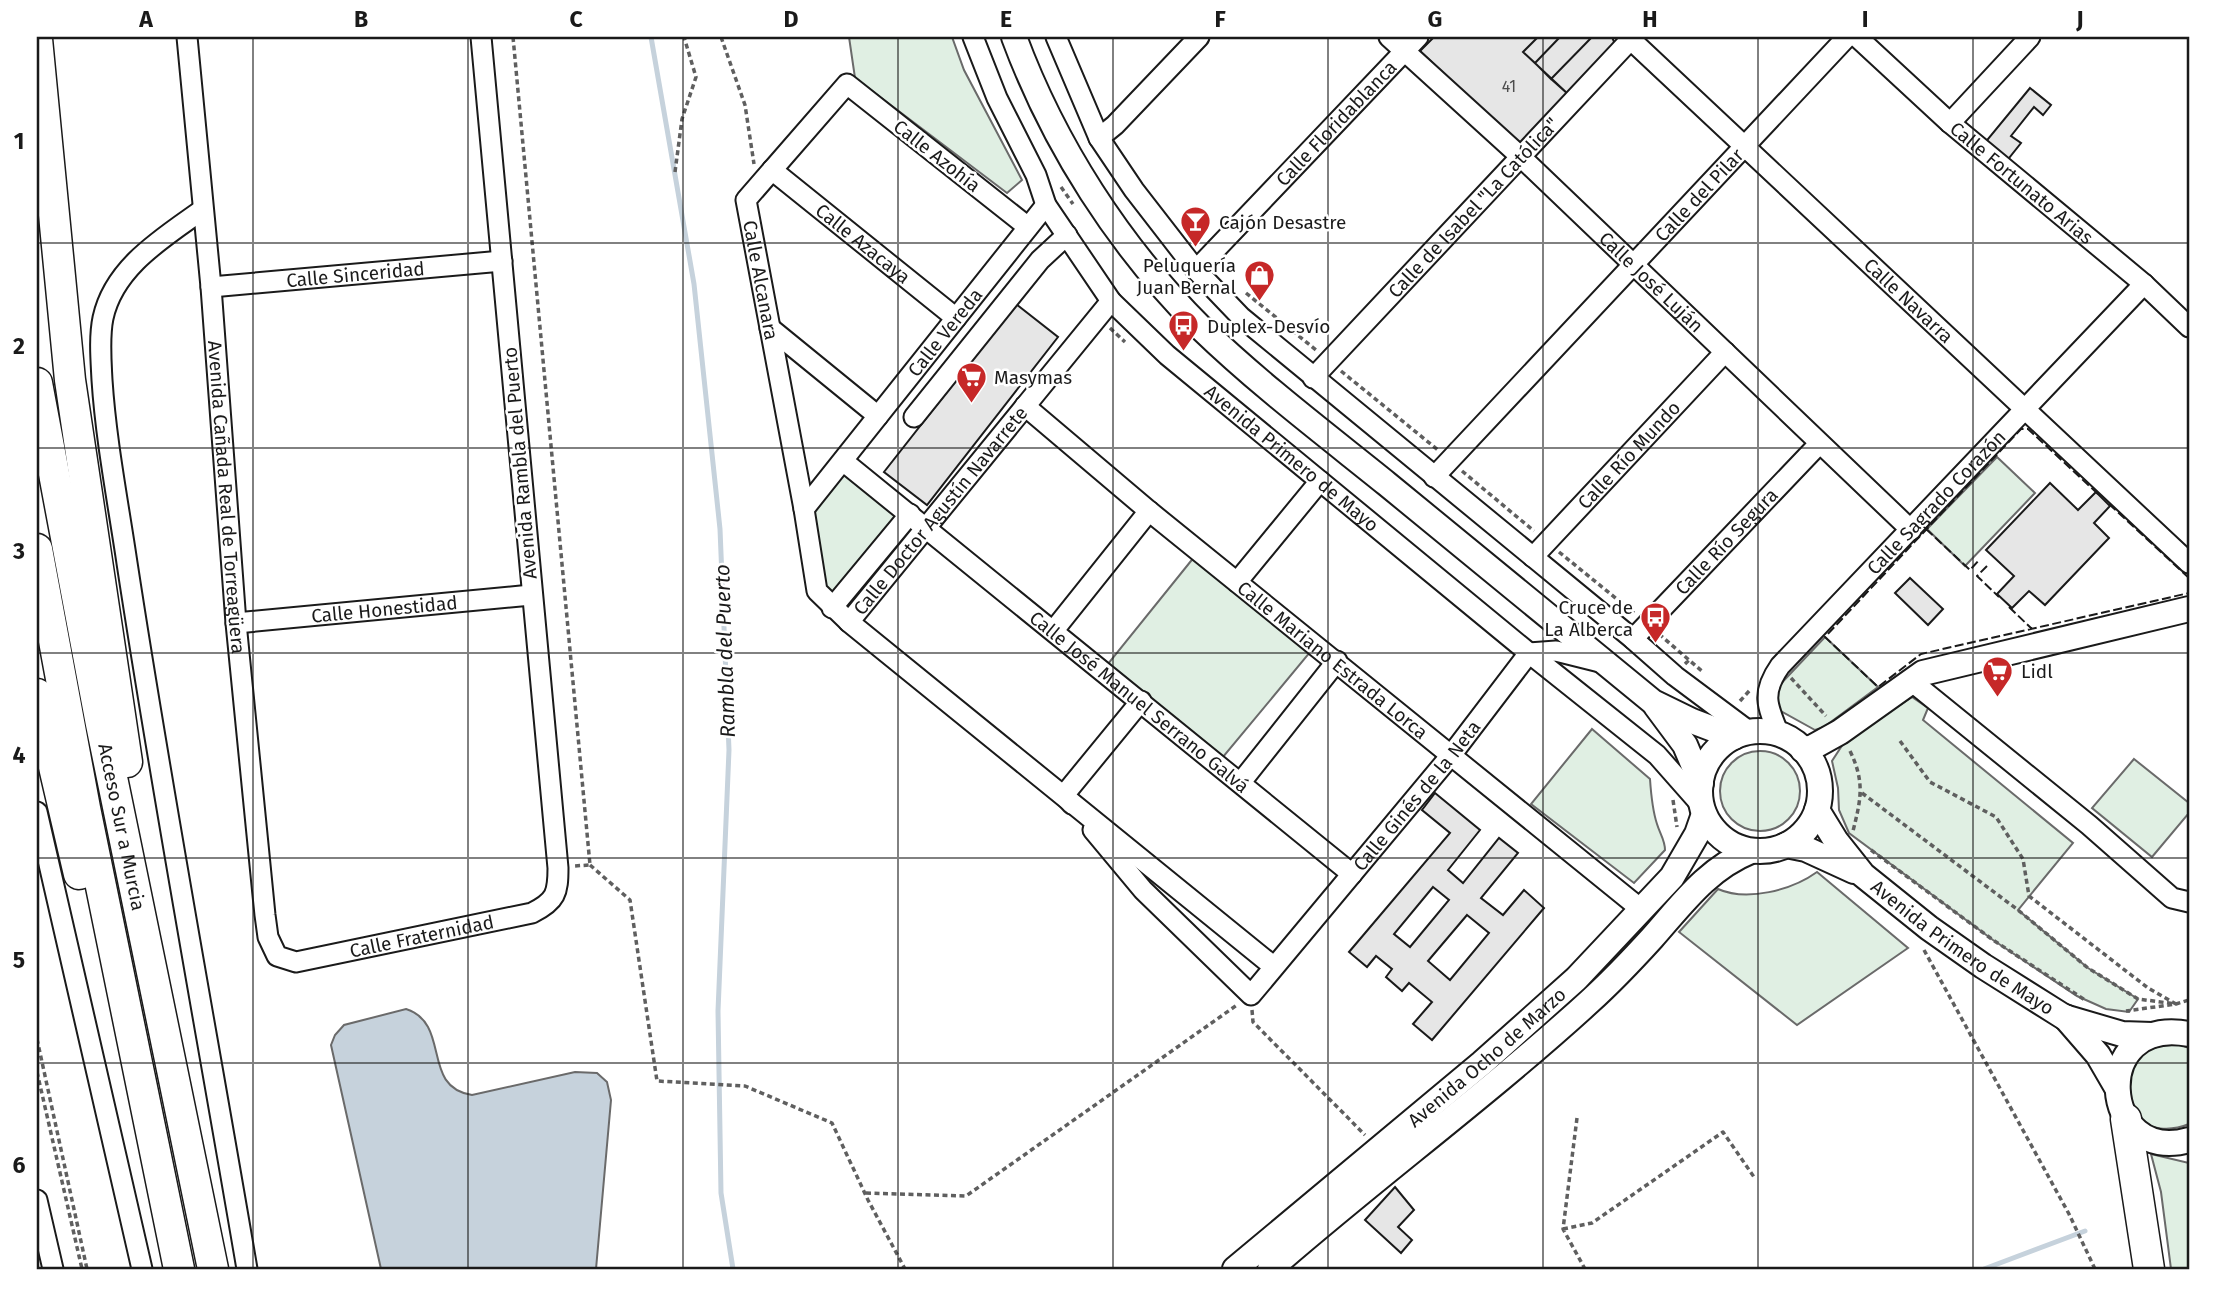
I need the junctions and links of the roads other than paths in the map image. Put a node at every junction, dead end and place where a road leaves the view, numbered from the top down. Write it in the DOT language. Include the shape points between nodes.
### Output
graph roads {
  1 [pos="48,37"];
  2 [pos="187,37"];
  3 [pos="481,37"];
  4 [pos="973,37"];
  5 [pos="1013,37"];
  6 [pos="1056,37"];
  7 [pos="1199,37"];
  8 [pos="1389,37"];
  9 [pos="1631,37"];
  10 [pos="1847,37"];
  11 [pos="1857,37"];
  12 [pos="2030,37"];
  13 [pos="37,39"];
  14 [pos="1411,44"];
  15 [pos="847,84"];
  16 [pos="42,87"];
  17 [pos="1950,124"];
  18 [pos="1099,138"];
  19 [pos="1743,147"];
  20 [pos="1521,157"];
  21 [pos="772,170"];
  22 [pos="1046,205"];
  23 [pos="202,209"];
  24 [pos="1028,227"];
  25 [pos="1067,235"];
  26 [pos="502,261"];
  27 [pos="1633,264"];
  28 [pos="1196,270"];
  29 [pos="2144,284"];
  30 [pos="211,287"];
  31 [pos="1111,301"];
  32 [pos="956,318"];
  33 [pos="2189,327"];
  34 [pos="770,328"];
  35 [pos="1725,352"];
  36 [pos="1313,378"];
  37 [pos="37,383"];
  38 [pos="1025,406"];
  39 [pos="2026,409"];
  40 [pos="878,416"];
  41 [pos="914,417"];
  42 [pos="1819,444"];
  43 [pos="843,461"];
  44 [pos="1434,477"];
  45 [pos="1320,481"];
  46 [pos="804,509"];
  47 [pos="1149,511"];
  48 [pos="910,514"];
  49 [pos="927,527"];
  50 [pos="1911,530"];
  51 [pos="37,549"];
  52 [pos="1533,557"];
  53 [pos="2189,563"];
  54 [pos="1237,582"];
  55 [pos="531,595"];
  56 [pos="832,608"];
  57 [pos="2189,609"];
  58 [pos="849,622"];
  59 [pos="236,623"];
  60 [pos="1054,630"];
  61 [pos="1633,639"];
  62 [pos="1529,653"];
  63 [pos="1337,661"];
  64 [pos="1605,663"];
  65 [pos="1910,680"];
  66 [pos="37,694"];
  67 [pos="1141,701"];
  68 [pos="1653,702"];
  69 [pos="1779,734"];
  70 [pos="1742,735"];
  71 [pos="1452,754"];
  72 [pos="1810,759"];
  73 [pos="1241,782"];
  74 [pos="1064,794"];
  75 [pos="1702,801"];
  76 [pos="1817,810"];
  77 [pos="37,812"];
  78 [pos="120,818"];
  79 [pos="1786,845"];
  80 [pos="1751,851"];
  81 [pos="1352,874"];
  82 [pos="1863,875"];
  83 [pos="558,890"];
  84 [pos="2189,902"];
  85 [pos="1642,910"];
  86 [pos="277,956"];
  87 [pos="1273,966"];
  88 [pos="1251,995"];
  89 [pos="2064,1017"];
  90 [pos="2185,1031"];
  91 [pos="2152,1035"];
  92 [pos="2116,1086"];
  93 [pos="2126,1119"];
  94 [pos="2189,1140"];
  95 [pos="37,1200"];
  96 [pos="1271,1268"];
  97 [pos="52,1269"];
  98 [pos="142,1269"];
  99 [pos="179,1269"];
  100 [pos="213,1269"];
  101 [pos="247,1269"];
  102 [pos="1235,1269"];
  103 [pos="2149,1269"];
  1 -- 16 [label="street"];
  2 -- 23 [label="street, Avenida Cañada Real de Torreagüera"];
  3 -- 26 [label="street, Avenida Rambla del Puerto"];
  4 -- 22 [label="street, Avenida Primero de Mayo"];
  5 -- 64 [label="main road, Avenida Primero de Mayo" via="1047,116 1080,174 1128,244 1187,314 1282,398"];
  6 -- 18 [label="street"];
  7 -- 18 [label="street"];
  8 -- 14 [label="street, Calle José Luján"];
  9 -- 19 [label="street, Calle Navarra"];
  9 -- 20 [label="street, Calle de Isabel \"La Católica\""];
  10 -- 19 [label="street, Calle del Pilar"];
  11 -- 17 [label="street, Calle Fortunato Arias"];
  12 -- 17 [label="street"];
  13 -- 16 [label="highway"];
  14 -- 20 [label="street, Calle José Luján"];
  14 -- 28 [label="street, Calle Floridablanca"];
  15 -- 21 [label="street, Calle Alcanara"];
  15 -- 24 [label="street, Calle Azohía"];
  16 -- 78 [label="highway" via="70,380 132,794"];
  17 -- 29 [label="street, Calle Fortunato Arias"];
  18 -- 28 [label="street"];
  19 -- 27 [label="street, Calle del Pilar"];
  19 -- 39 [label="street, Calle Navarra"];
  20 -- 27 [label="street, Calle José Luján"];
  20 -- 36 [label="street, Calle de Isabel \"La Católica\""];
  21 -- 32 [label="street, Calle Azacaya"];
  21 -- 34 [label="street, Calle Alcanara" via="746,200"];
  22 -- 24 [label="street, Calle Vereda"];
  22 -- 25 [label="street, Avenida Primero de Mayo"];
  23 -- 30 [label="street, Avenida Cañada Real de Torreagüera"];
  23 -- 101 [label="street" via="148,250 111,293 102,320 101,361 152,728"];
  24 -- 32 [label="street, Calle Vereda"];
  25 -- 31 [label="street, Avenida Primero de Mayo"];
  25 -- 41 [label="street" via="1040,260"];
  26 -- 30 [label="street, Calle Sinceridad"];
  26 -- 55 [label="street, Avenida Rambla del Puerto"];
  27 -- 35 [label="street, Calle José Luján"];
  27 -- 44 [label="street, Calle del Pilar"];
  28 -- 36 [label="street" via="1241,317"];
  29 -- 33 [label="street, Calle Fortunato Arias"];
  29 -- 39 [label="street, Calle Sagrado Corazón"];
  30 -- 59 [label="street, Avenida Cañada Real de Torreagüera"];
  31 -- 38 [label="street, Calle Doctor Agustín Navarrete"];
  31 -- 45 [label="street, Avenida Primero de Mayo" via="1167,355"];
  32 -- 40 [label="street, Calle Vereda"];
  34 -- 40 [label="street"];
  34 -- 46 [label="street, Calle Alcanara"];
  35 -- 42 [label="street, Calle José Luján"];
  35 -- 52 [label="street, Calle Río Mundo"];
  36 -- 44 [label="street"];
  37 -- 78 [label="highway, Acceso Sur a Murcia"];
  38 -- 47 [label="street, Calle Mariano Estrada Lorca"];
  38 -- 49 [label="street, Calle Doctor Agustín Navarrete"];
  39 -- 50 [label="street, Calle Sagrado Corazón"];
  39 -- 53 [label="street, Calle Navarra"];
  40 -- 43 [label="street, Calle Vereda"];
  42 -- 50 [label="street, Calle José Luján"];
  42 -- 61 [label="street, Calle Río Segura"];
  43 -- 46 [label="street, Calle Vereda"];
  43 -- 48 [label="street, Calle José Manuel Serrano Galvá"];
  44 -- 52 [label="street"];
  45 -- 54 [label="street"];
  45 -- 62 [label="street, Avenida Primero de Mayo"];
  46 -- 56 [label="street, Calle Alcanara" via="817,591"];
  47 -- 54 [label="street, Calle Mariano Estrada Lorca"];
  47 -- 60 [label="street"];
  48 -- 49 [label="street, Calle José Manuel Serrano Galvá"];
  48 -- 56 [label="street, Calle Doctor Agustín Navarrete"];
  49 -- 58 [label="street, Calle Doctor Agustín Navarrete"];
  49 -- 60 [label="street, Calle José Manuel Serrano Galvá"];
  50 -- 69 [label="street, Calle Sagrado Corazón" via="1770,680 1766,699"];
  51 -- 99 [label="highway, Acceso Sur a Murcia"];
  52 -- 61 [label="street"];
  54 -- 63 [label="street, Calle Mariano Estrada Lorca"];
  55 -- 59 [label="street, Calle Honestidad"];
  55 -- 83 [label="street, Avenida Rambla del Puerto"];
  56 -- 58 [label="street, Calle Doctor Agustín Navarrete"];
  57 -- 65 [label="main road" via="1943,667"];
  58 -- 74 [label="street, Calle Doctor Agustín Navarrete"];
  59 -- 86 [label="street, Avenida Cañada Real de Torreagüera" via="265,915"];
  60 -- 67 [label="street, Calle José Manuel Serrano Galvá"];
  61 -- 70 [label="street"];
  62 -- 64 [label="street" via="1556,651"];
  62 -- 71 [label="street, Calle Ginés de la Neta"];
  62 -- 75 [label="street, Avenida Primero de Mayo" via="1657,755"];
  63 -- 71 [label="street, Calle Mariano Estrada Lorca"];
  63 -- 73 [label="street"];
  64 -- 68 [label="main road, Avenida Primero de Mayo"];
  65 -- 72 [label="main road"];
  65 -- 84 [label="street" via="2172,898"];
  66 -- 99 [label="highway"];
  67 -- 73 [label="street, Calle José Manuel Serrano Galvá"];
  67 -- 74 [label="street"];
  68 -- 70 [label="main road, Avenida Primero de Mayo" via="1692,721"];
  68 -- 75 [label="main road, Avenida Primero de Mayo" via="1685,745"];
  69 -- 70 [label="main road"];
  69 -- 72 [label="main road"];
  70 -- 75 [label="main road" via="1718,748 1706,764"];
  71 -- 81 [label="street, Calle Ginés de la Neta"];
  71 -- 85 [label="street, Calle Mariano Estrada Lorca"];
  72 -- 76 [label="main road" via="1820,789"];
  73 -- 81 [label="street, Calle José Manuel Serrano Galvá"];
  74 -- 87 [label="street, Calle Doctor Agustín Navarrete"];
  74 -- 88 [label="street, Calle Doctor Agustín Navarrete" via="1143,890"];
  75 -- 80 [label="main road" via="1710,825 1728,842"];
  75 -- 85 [label="main road, Avenida Ocho de Marzo" via="1680,865"];
  76 -- 79 [label="main road" via="1800,836"];
  76 -- 82 [label="main road, Avenida Primero de Mayo"];
  77 -- 98 [label="street"];
  78 -- 100 [label="highway, Acceso Sur a Murcia"];
  79 -- 80 [label="main road"];
  79 -- 82 [label="main road, Avenida Primero de Mayo" via="1807,849"];
  80 -- 96 [label="main road, Avenida Ocho de Marzo" via="1707,877 1582,1008"];
  81 -- 87 [label="street, Calle Ginés de la Neta"];
  82 -- 89 [label="main road, Avenida Primero de Mayo" via="1992,972"];
  83 -- 86 [label="street, Calle Fraternidad" via="547,906 532,913 320,958 296,962"];
  85 -- 102 [label="main road, Avenida Ocho de Marzo" via="1576,979 1482,1063"];
  87 -- 88 [label="street, Calle Ginés de la Neta"];
  89 -- 91 [label="main road, Avenida Primero de Mayo" via="2122,1034"];
  89 -- 92 [label="main road, Avenida Primero de Mayo" via="2098,1055"];
  90 -- 91 [label="main road, Avenida Primero de Mayo"];
  91 -- 92 [label="main road" via="2126,1055"];
  92 -- 93 [label="main road, Avenida Primero de Mayo"];
  93 -- 94 [label="main road" via="2157,1141"];
  93 -- 103 [label="highway"];
  95 -- 97 [label="street"];
}
